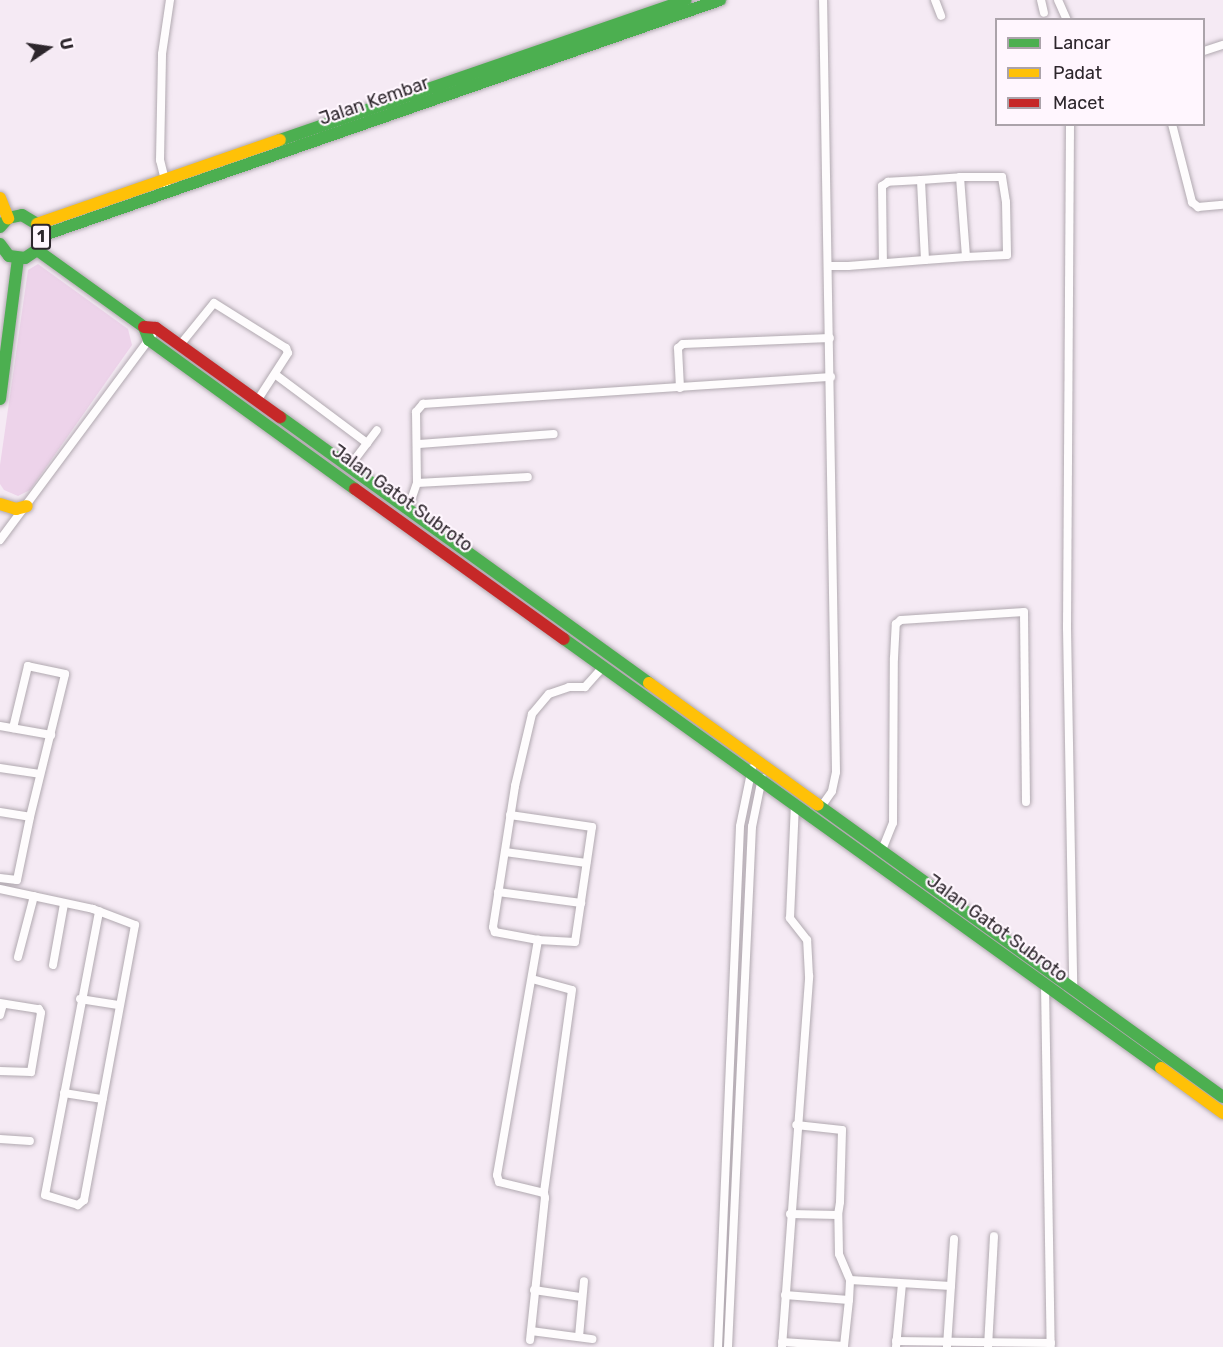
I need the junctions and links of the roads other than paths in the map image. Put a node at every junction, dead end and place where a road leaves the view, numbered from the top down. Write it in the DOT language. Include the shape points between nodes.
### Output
graph roads {
  1 [pos="170,0"];
  2 [pos="686,0"];
  3 [pos="720,0"];
  4 [pos="823,0"];
  5 [pos="935,0"];
  6 [pos="1041,0"];
  7 [pos="1058,0"];
  8 [pos="1044,13"];
  9 [pos="941,16"];
  10 [pos="1066,18"];
  11 [pos="1223,45"];
  12 [pos="1205,50"];
  13 [pos="1070,126"];
  14 [pos="1173,126"];
  15 [pos="960,177"];
  16 [pos="921,180"];
  17 [pos="165,182"];
  18 [pos="0,198"];
  19 [pos="1223,205"];
  20 [pos="4,222"];
  21 [pos="39,230"];
  22 [pos="1,248"];
  23 [pos="37,250"];
  24 [pos="966,257"];
  25 [pos="18,258"];
  26 [pos="925,261"];
  27 [pos="883,263"];
  28 [pos="829,266"];
  29 [pos="150,327"];
  30 [pos="830,338"];
  31 [pos="149,340"];
  32 [pos="180,345"];
  33 [pos="276,375"];
  34 [pos="831,377"];
  35 [pos="237,386"];
  36 [pos="680,388"];
  37 [pos="229,398"];
  38 [pos="0,399"];
  39 [pos="257,401"];
  40 [pos="376,430"];
  41 [pos="554,434"];
  42 [pos="367,443"];
  43 [pos="419,444"];
  44 [pos="349,467"];
  45 [pos="528,477"];
  46 [pos="417,483"];
  47 [pos="0,504"];
  48 [pos="27,506"];
  49 [pos="408,509"];
  50 [pos="0,540"];
  51 [pos="458,553"];
  52 [pos="475,565"];
  53 [pos="602,669"];
  54 [pos="0,726"];
  55 [pos="13,728"];
  56 [pos="51,735"];
  57 [pos="761,763"];
  58 [pos="0,768"];
  59 [pos="750,773"];
  60 [pos="40,774"];
  61 [pos="761,781"];
  62 [pos="1026,802"];
  63 [pos="795,805"];
  64 [pos="821,807"];
  65 [pos="0,812"];
  66 [pos="510,815"];
  67 [pos="30,817"];
  68 [pos="882,850"];
  69 [pos="505,852"];
  70 [pos="586,863"];
  71 [pos="0,878"];
  72 [pos="0,889"];
  73 [pos="498,892"];
  74 [pos="34,896"];
  75 [pos="580,903"];
  76 [pos="64,904"];
  77 [pos="99,911"];
  78 [pos="538,940"];
  79 [pos="18,957"];
  80 [pos="53,965"];
  81 [pos="532,979"];
  82 [pos="1069,985"];
  83 [pos="1046,986"];
  84 [pos="81,999"];
  85 [pos="1,1004"];
  86 [pos="117,1005"];
  87 [pos="0,1015"];
  88 [pos="0,1074"];
  89 [pos="64,1093"];
  90 [pos="1223,1097"];
  91 [pos="104,1099"];
  92 [pos="1223,1113"];
  93 [pos="796,1125"];
  94 [pos="0,1139"];
  95 [pos="30,1142"];
  96 [pos="543,1193"];
  97 [pos="790,1214"];
  98 [pos="838,1215"];
  99 [pos="994,1236"];
  100 [pos="954,1239"];
  101 [pos="850,1280"];
  102 [pos="584,1281"];
  103 [pos="902,1284"];
  104 [pos="951,1286"];
  105 [pos="534,1290"];
  106 [pos="785,1295"];
  107 [pos="581,1297"];
  108 [pos="849,1300"];
  109 [pos="579,1337"];
  110 [pos="592,1339"];
  111 [pos="896,1344"];
  112 [pos="782,1345"];
  113 [pos="947,1345"];
  114 [pos="988,1345"];
  115 [pos="1040,1345"];
  116 [pos="1051,1345"];
  117 [pos="844,1346"];
  118 [pos="718,1347"];
  119 [pos="728,1347"];
  1 -- 17 [label="street" via="162,54 160,160"];
  2 -- 17 [label="main road, Jalan Kembar"];
  3 -- 17 [label="main road, Jalan Kembar"];
  4 -- 28 [label="street"];
  5 -- 9 [label="street"];
  6 -- 8 [label="street"];
  7 -- 10 [label="street"];
  11 -- 12 [label="street"];
  13 -- 82 [label="street"];
  14 -- 19 [label="street" via="1192,202 1198,207"];
  15 -- 16 [label="street"];
  15 -- 24 [label="street"];
  15 -- 24 [label="street" via="1002,177 1005,202 1007,255"];
  16 -- 26 [label="street"];
  16 -- 27 [label="street" via="888,182 882,186"];
  17 -- 21 [label="main road, Jalan Kembar"];
  18 -- 20 [label="main road, 1"];
  20 -- 21 [label="main road, 1" via="22,215"];
  21 -- 23 [label="main road, 1"];
  22 -- 25 [label="main road, 1"];
  23 -- 25 [label="main road, 1"];
  23 -- 29 [label="main road, Jalan Gatot Subroto"];
  24 -- 26 [label="street"];
  25 -- 38 [label="main road, 1"];
  26 -- 27 [label="street"];
  27 -- 28 [label="street"];
  28 -- 30 [label="street"];
  29 -- 31 [label="main road"];
  29 -- 32 [label="main road, Jalan Gatot Subroto"];
  30 -- 34 [label="street"];
  30 -- 36 [label="street" via="683,344 678,348"];
  31 -- 37 [label="main road, Jalan Gatot Subroto"];
  31 -- 48 [label="street"];
  32 -- 33 [label="street" via="214,303 286,348 288,354"];
  32 -- 35 [label="main road, Jalan Gatot Subroto"];
  33 -- 39 [label="street"];
  33 -- 42 [label="street"];
  34 -- 36 [label="street"];
  34 -- 64 [label="street" via="836,772 832,791"];
  35 -- 37 [label="main road"];
  35 -- 39 [label="main road, Jalan Gatot Subroto"];
  36 -- 43 [label="street" via="423,404 416,412"];
  37 -- 51 [label="main road, Jalan Gatot Subroto"];
  39 -- 44 [label="main road, Jalan Gatot Subroto"];
  40 -- 42 [label="street"];
  41 -- 43 [label="street"];
  42 -- 44 [label="street"];
  43 -- 46 [label="street"];
  44 -- 49 [label="main road, Jalan Gatot Subroto"];
  45 -- 46 [label="street"];
  46 -- 49 [label="street"];
  47 -- 48 [label="main road" via="16,509"];
  48 -- 50 [label="street"];
  49 -- 51 [label="main road, Jalan Gatot Subroto"];
  51 -- 52 [label="main road, Jalan Gatot Subroto"];
  52 -- 53 [label="main road, Jalan Gatot Subroto"];
  52 -- 57 [label="main road, Jalan Gatot Subroto"];
  53 -- 59 [label="main road, Jalan Gatot Subroto"];
  53 -- 66 [label="street" via="590,684 549,694 532,714"];
  54 -- 55 [label="street"];
  55 -- 56 [label="street"];
  55 -- 56 [label="street" via="27,669 32,665 66,676"];
  56 -- 60 [label="street"];
  57 -- 59 [label="street"];
  57 -- 61 [label="street"];
  57 -- 64 [label="main road, Jalan Gatot Subroto"];
  58 -- 60 [label="street"];
  59 -- 61 [label="main road, Jalan Gatot Subroto"];
  59 -- 118 [label="street" via="740,826"];
  60 -- 67 [label="street"];
  61 -- 63 [label="main road, Jalan Gatot Subroto"];
  61 -- 119 [label="street" via="750,862 751,911"];
  62 -- 68 [label="street" via="1024,612 901,620 896,624 894,647 893,823"];
  63 -- 83 [label="main road, Jalan Gatot Subroto"];
  63 -- 93 [label="street" via="790,918 807,940 809,976"];
  64 -- 68 [label="main road, Jalan Gatot Subroto"];
  65 -- 67 [label="street"];
  66 -- 69 [label="street"];
  66 -- 70 [label="street" via="591,825"];
  67 -- 71 [label="street" via="18,879"];
  68 -- 82 [label="main road, Jalan Gatot Subroto"];
  69 -- 70 [label="street"];
  69 -- 73 [label="street"];
  70 -- 75 [label="street"];
  72 -- 74 [label="street"];
  73 -- 75 [label="street"];
  73 -- 78 [label="street" via="494,930"];
  74 -- 76 [label="street"];
  74 -- 79 [label="street"];
  75 -- 78 [label="street" via="575,942"];
  76 -- 77 [label="street"];
  76 -- 80 [label="street"];
  77 -- 84 [label="street"];
  77 -- 86 [label="street" via="135,925"];
  78 -- 81 [label="street"];
  81 -- 96 [label="street" via="572,990"];
  81 -- 96 [label="street" via="497,1175 506,1185"];
  82 -- 90 [label="main road, Jalan Gatot Subroto"];
  83 -- 92 [label="main road, Jalan Gatot Subroto"];
  83 -- 116 [label="street"];
  84 -- 86 [label="street"];
  84 -- 89 [label="street"];
  85 -- 87 [label="street"];
  85 -- 88 [label="street" via="39,1009 41,1013 32,1072"];
  86 -- 91 [label="street"];
  89 -- 91 [label="street"];
  89 -- 91 [label="street" via="45,1195 78,1205 84,1200"];
  93 -- 97 [label="street"];
  93 -- 98 [label="street" via="839,1127 843,1133"];
  94 -- 95 [label="street"];
  96 -- 105 [label="street"];
  97 -- 98 [label="street"];
  97 -- 106 [label="street"];
  98 -- 101 [label="street" via="840,1262"];
  99 -- 114 [label="street"];
  100 -- 104 [label="street"];
  101 -- 103 [label="street"];
  101 -- 108 [label="street"];
  102 -- 107 [label="street"];
  103 -- 104 [label="street"];
  103 -- 111 [label="street"];
  104 -- 113 [label="street"];
  105 -- 107 [label="street"];
  105 -- 109 [label="street" via="531,1336"];
  106 -- 108 [label="street"];
  106 -- 112 [label="street"];
  107 -- 109 [label="street"];
  108 -- 117 [label="street"];
  109 -- 110 [label="street"];
  111 -- 113 [label="street"];
  112 -- 117 [label="street"];
  113 -- 114 [label="street"];
  114 -- 115 [label="street"];
  115 -- 116 [label="street"];
}
